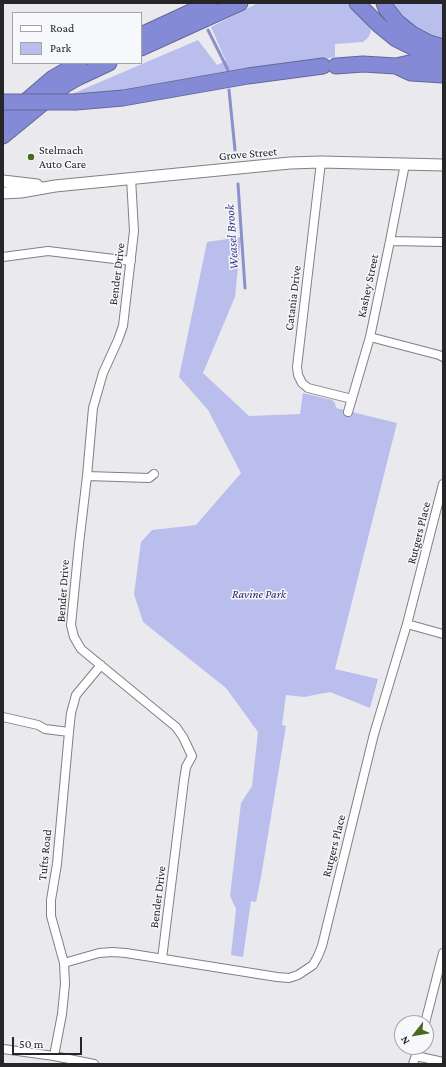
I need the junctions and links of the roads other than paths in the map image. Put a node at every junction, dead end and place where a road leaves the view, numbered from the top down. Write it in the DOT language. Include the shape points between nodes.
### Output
graph roads {
  1 [pos="200,3"];
  2 [pos="210,3"];
  3 [pos="240,3"];
  4 [pos="357,3"];
  5 [pos="384,3"];
  6 [pos="175,19"];
  7 [pos="142,35"];
  8 [pos="443,47"];
  9 [pos="142,48"];
  10 [pos="443,57"];
  11 [pos="77,64"];
  12 [pos="107,64"];
  13 [pos="443,64"];
  14 [pos="396,66"];
  15 [pos="443,75"];
  16 [pos="3,102"];
  17 [pos="29,115"];
  18 [pos="3,121"];
  19 [pos="3,136"];
  20 [pos="3,146"];
  21 [pos="321,162"];
  22 [pos="405,164"];
  23 [pos="443,166"];
  24 [pos="131,178"];
  25 [pos="3,181"];
  26 [pos="55,186"];
  27 [pos="3,193"];
  28 [pos="390,241"];
  29 [pos="443,242"];
  30 [pos="3,257"];
  31 [pos="131,260"];
  32 [pos="370,337"];
  33 [pos="443,357"];
  34 [pos="352,399"];
  35 [pos="348,412"];
  36 [pos="154,474"];
  37 [pos="87,476"];
  38 [pos="443,484"];
  39 [pos="407,624"];
  40 [pos="443,634"];
  41 [pos="101,665"];
  42 [pos="3,717"];
  43 [pos="69,732"];
  44 [pos="443,953"];
  45 [pos="162,959"];
  46 [pos="64,963"];
  47 [pos="427,1015"];
  48 [pos="3,1049"];
  49 [pos="54,1056"];
  50 [pos="415,1060"];
  51 [pos="443,1062"];
  52 [pos="94,1064"];
  1 -- 6 [label="highway"];
  2 -- 6 [label="highway"];
  3 -- 9 [label="highway"];
  4 -- 10 [label="highway" via="396,39 420,51"];
  5 -- 8 [label="highway" via="408,31 424,41"];
  6 -- 7 [label="highway"];
  11 -- 18 [label="highway" via="53,78"];
  12 -- 17 [label="highway" via="65,85"];
  13 -- 14 [label="highway" via="414,62"];
  14 -- 15 [label="highway" via="411,73"];
  14 -- 16 [label="highway, bridge" via="329,66 255,75 123,98 76,102"];
  17 -- 19 [label="highway"];
  17 -- 20 [label="highway"];
  21 -- 22 [label="street, Grove Street"];
  21 -- 24 [label="street, Grove Street"];
  21 -- 34 [label="street, Catania Drive" via="298,375 308,388"];
  22 -- 23 [label="street, Grove Street"];
  22 -- 28 [label="street, Kashey Street"];
  24 -- 26 [label="street, Grove Street"];
  24 -- 31 [label="street, Bender Drive" via="134,231"];
  25 -- 26 [label="street, Grove Street"];
  26 -- 27 [label="street, Grove Street"];
  28 -- 29 [label="street"];
  28 -- 32 [label="street, Kashey Street"];
  30 -- 31 [label="street" via="48,252"];
  31 -- 37 [label="street, Bender Drive" via="122,326 103,373 93,408"];
  32 -- 33 [label="street"];
  32 -- 34 [label="street, Kashey Street"];
  34 -- 35 [label="street, Kashey Street"];
  36 -- 37 [label="street" via="149,478"];
  37 -- 41 [label="street, Bender Drive" via="71,625 74,637 81,648"];
  38 -- 39 [label="street, Rutgers Place"];
  39 -- 40 [label="street"];
  39 -- 45 [label="street, Rutgers Place" via="374,734 322,946 313,965 298,975 277,978"];
  41 -- 43 [label="street, Tufts Road" via="76,695"];
  41 -- 45 [label="street, Bender Drive" via="176,727 184,737 192,756 186,767"];
  42 -- 43 [label="street" via="45,729"];
  43 -- 46 [label="street, Tufts Road" via="57,864 51,900 52,916"];
  44 -- 47 [label="street"];
  45 -- 46 [label="street, Rutgers Place" via="112,952"];
  46 -- 49 [label="street, Tufts Road" via="65,995"];
  48 -- 49 [label="street"];
  49 -- 52 [label="street"];
  50 -- 51 [label="street"];
}
